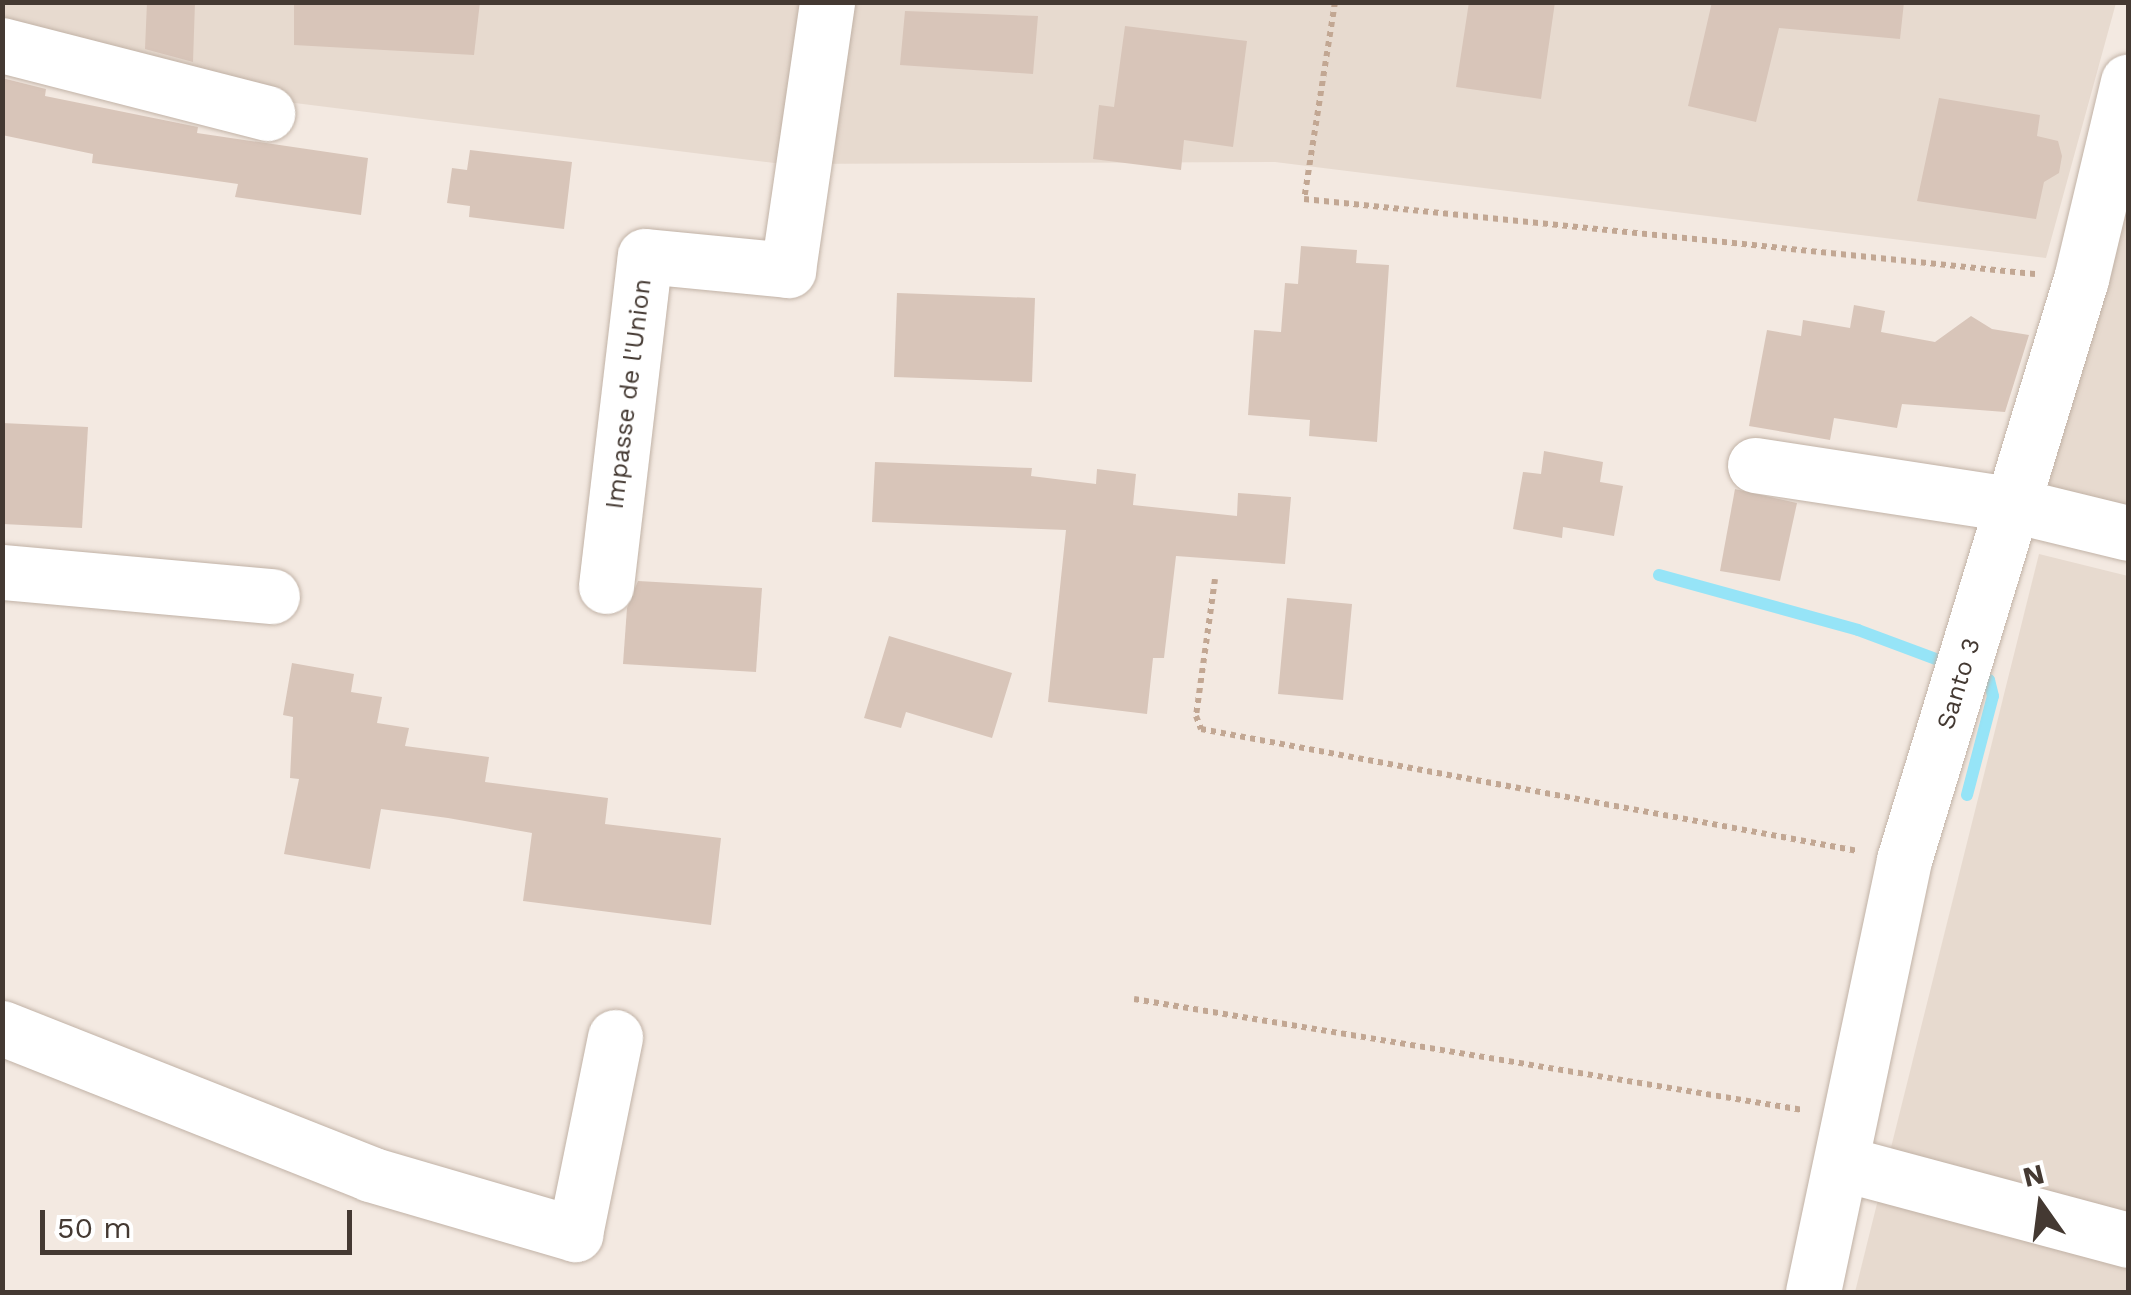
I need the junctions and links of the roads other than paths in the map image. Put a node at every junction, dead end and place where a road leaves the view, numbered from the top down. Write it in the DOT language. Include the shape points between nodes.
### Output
graph roads {
  1 [pos="827,2"];
  2 [pos="2,45"];
  3 [pos="2128,82"];
  4 [pos="267,113"];
  5 [pos="1755,466"];
  6 [pos="2009,504"];
  7 [pos="2128,533"];
  8 [pos="2,572"];
  9 [pos="606,586"];
  10 [pos="272,596"];
  11 [pos="2,1028"];
  12 [pos="614,1037"];
  13 [pos="1845,1140"];
  14 [pos="2128,1240"];
  15 [pos="1813,1292"];
  1 -- 9 [label="street, Impasse de l'Union" via="788,270 645,256"];
  2 -- 4 [label="street"];
  3 -- 6 [label="street, Santo 3" via="2081,279"];
  5 -- 6 [label="street"];
  6 -- 7 [label="street"];
  6 -- 13 [label="street, Santo 3" via="1904,860"];
  8 -- 10 [label="street"];
  11 -- 12 [label="street" via="370,1174 575,1234"];
  13 -- 14 [label="street"];
  13 -- 15 [label="street, Santo 3"];
}
